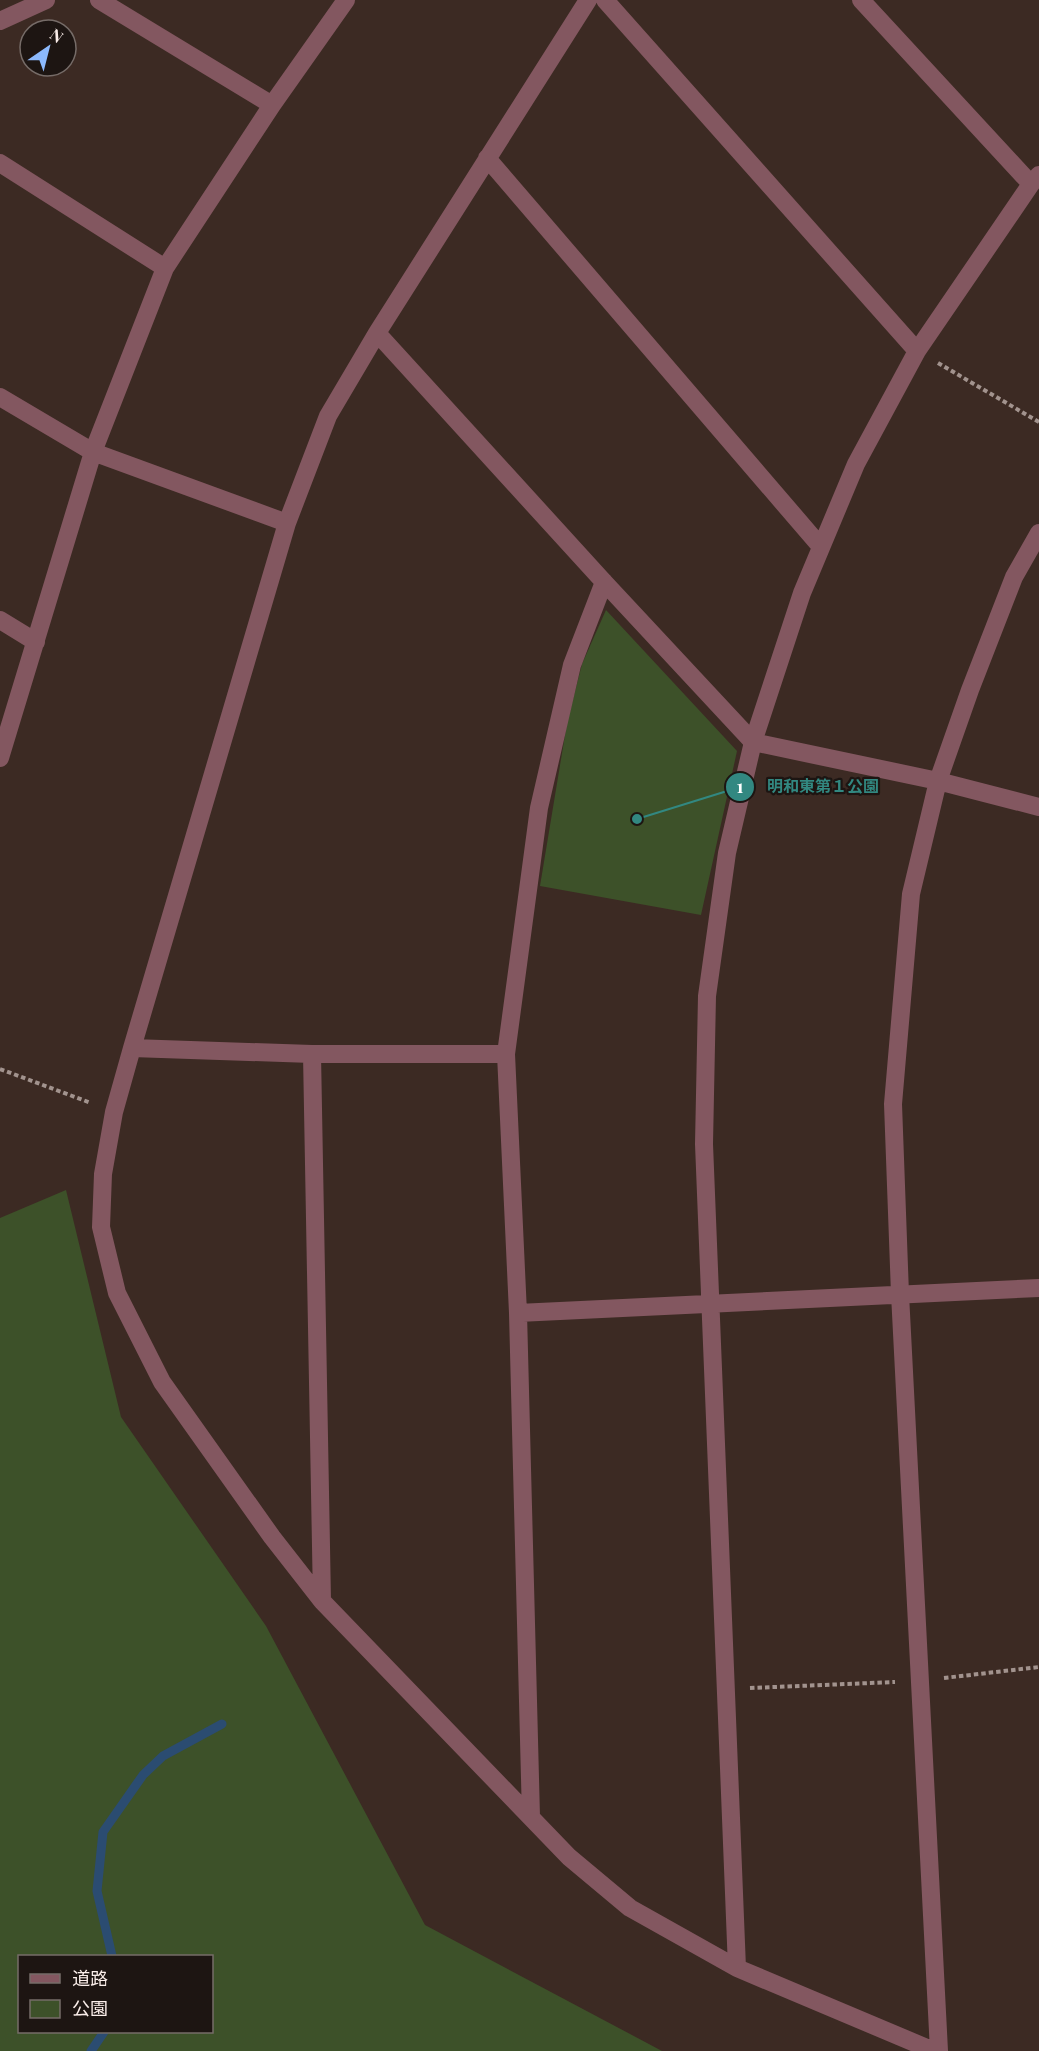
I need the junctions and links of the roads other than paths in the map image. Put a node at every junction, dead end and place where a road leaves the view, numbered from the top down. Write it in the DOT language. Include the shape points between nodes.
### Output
graph roads {
  1 [pos="46,0"];
  2 [pos="99,0"];
  3 [pos="346,0"];
  4 [pos="588,0"];
  5 [pos="605,0"];
  6 [pos="861,0"];
  7 [pos="5,12"];
  8 [pos="273,105"];
  9 [pos="487,159"];
  10 [pos="0,163"];
  11 [pos="1035,180"];
  12 [pos="165,268"];
  13 [pos="377,333"];
  14 [pos="917,351"];
  15 [pos="0,398"];
  16 [pos="93,452"];
  17 [pos="287,523"];
  18 [pos="1039,533"];
  19 [pos="821,547"];
  20 [pos="604,582"];
  21 [pos="0,620"];
  22 [pos="36,642"];
  23 [pos="753,742"];
  24 [pos="0,758"];
  25 [pos="938,781"];
  26 [pos="1039,807"];
  27 [pos="132,1048"];
  28 [pos="312,1054"];
  29 [pos="506,1054"];
  30 [pos="1039,1288"];
  31 [pos="900,1294"];
  32 [pos="709,1303"];
  33 [pos="518,1313"];
  34 [pos="322,1601"];
  35 [pos="531,1817"];
  36 [pos="737,1968"];
  37 [pos="934,2051"];
  38 [pos="939,2051"];
  1 -- 7 [label="street"];
  2 -- 8 [label="street"];
  3 -- 8 [label="street"];
  4 -- 9 [label="street"];
  5 -- 14 [label="street"];
  6 -- 11 [label="street"];
  8 -- 12 [label="street"];
  9 -- 13 [label="street"];
  9 -- 19 [label="street"];
  10 -- 12 [label="street"];
  11 -- 14 [label="street"];
  12 -- 16 [label="street"];
  13 -- 17 [label="street" via="328,416"];
  13 -- 20 [label="street"];
  14 -- 19 [label="street" via="856,464"];
  15 -- 16 [label="street"];
  16 -- 17 [label="street"];
  16 -- 22 [label="street"];
  17 -- 27 [label="street"];
  18 -- 25 [label="street" via="1014,577"];
  19 -- 23 [label="street"];
  20 -- 23 [label="street"];
  20 -- 29 [label="street" via="572,665 539,807"];
  21 -- 22 [label="street"];
  22 -- 24 [label="street"];
  23 -- 25 [label="street"];
  23 -- 32 [label="street" via="727,853 706,996 704,1144"];
  25 -- 26 [label="street"];
  25 -- 31 [label="street" via="911,894 893,1104"];
  27 -- 28 [label="street"];
  27 -- 34 [label="street" via="114,1112 103,1174 101,1227 117,1293 162,1382 272,1538"];
  28 -- 29 [label="street"];
  28 -- 34 [label="street"];
  29 -- 33 [label="street"];
  30 -- 31 [label="street"];
  31 -- 32 [label="street"];
  31 -- 38 [label="street"];
  32 -- 33 [label="street"];
  32 -- 36 [label="street"];
  33 -- 35 [label="street"];
  34 -- 35 [label="street"];
  35 -- 36 [label="street" via="569,1857 630,1908"];
  36 -- 37 [label="street"];
}
